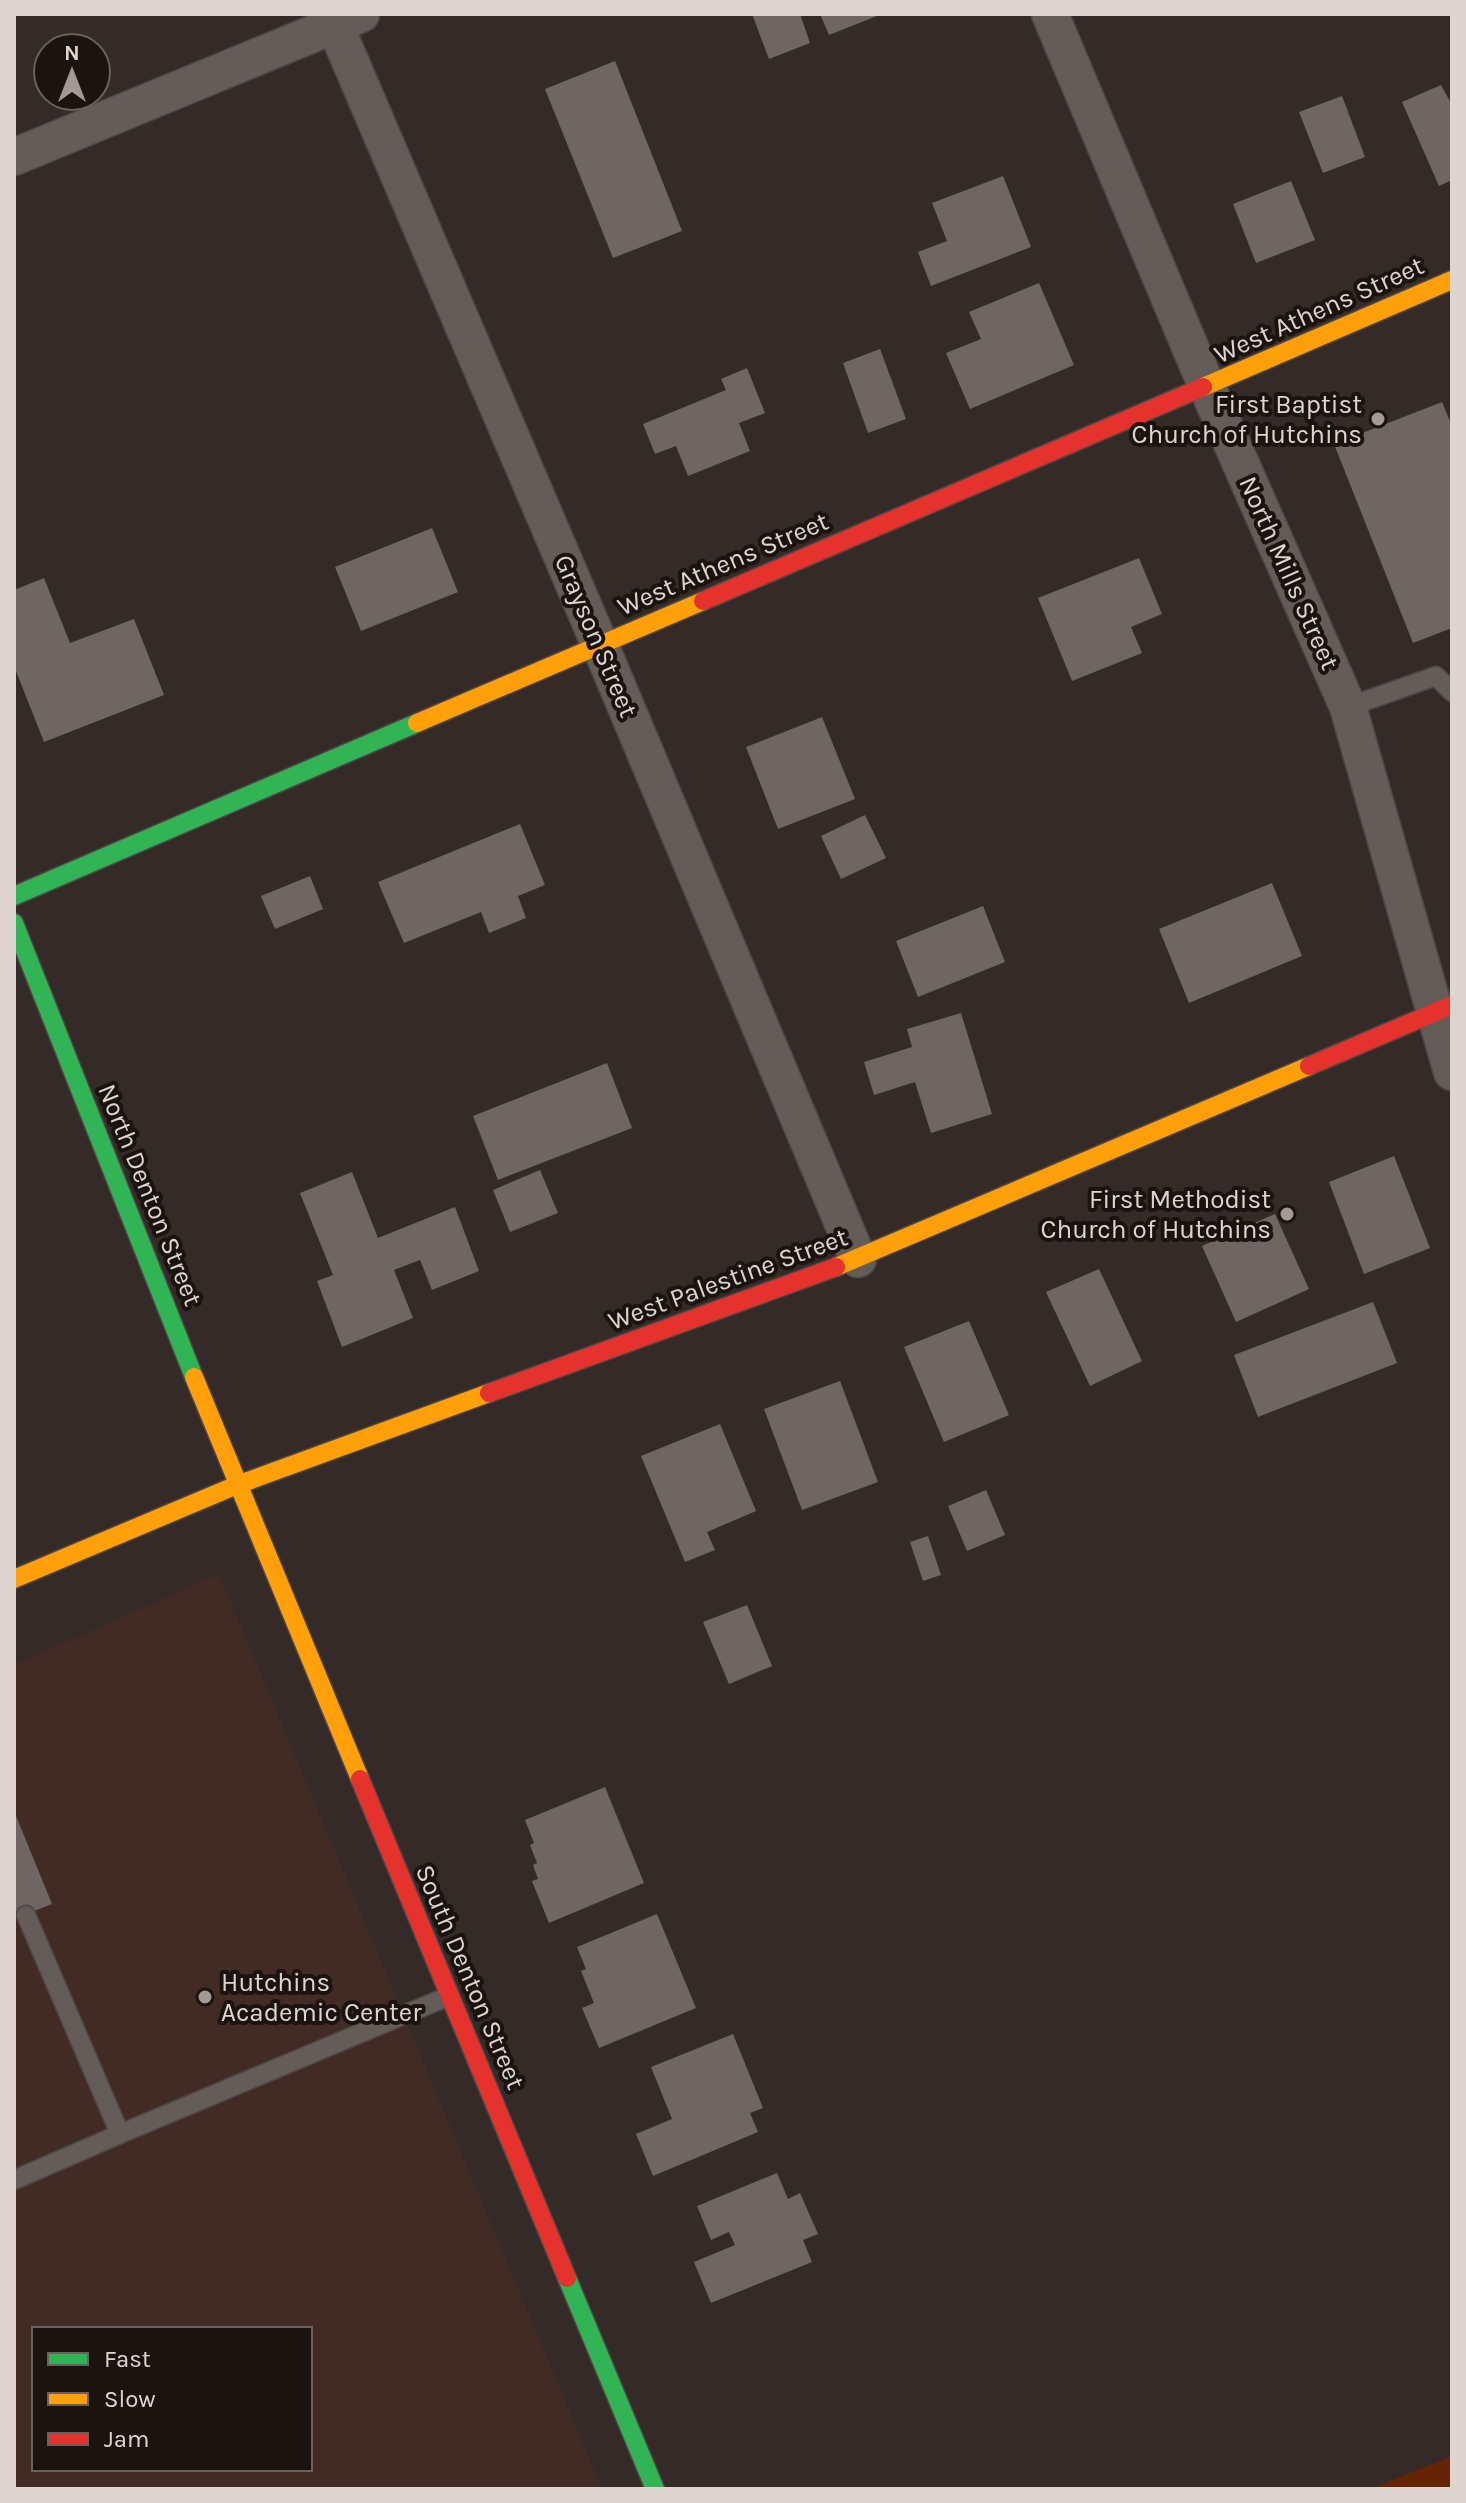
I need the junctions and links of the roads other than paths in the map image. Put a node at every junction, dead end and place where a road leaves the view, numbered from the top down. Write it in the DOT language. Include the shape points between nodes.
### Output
graph roads {
  1 [pos="1050,14"];
  2 [pos="342,18"];
  3 [pos="14,157"];
  4 [pos="1452,280"];
  5 [pos="1207,387"];
  6 [pos="600,645"];
  7 [pos="1444,671"];
  8 [pos="1452,692"];
  9 [pos="1348,707"];
  10 [pos="14,896"];
  11 [pos="14,923"];
  12 [pos="1444,1009"];
  13 [pos="1452,1072"];
  14 [pos="858,1259"];
  15 [pos="237,1485"];
  16 [pos="14,1579"];
  17 [pos="26,1915"];
  18 [pos="449,1996"];
  19 [pos="120,2134"];
  20 [pos="14,2180"];
  21 [pos="655,2489"];
  1 -- 5 [label="street, North Mills Street"];
  2 -- 3 [label="street"];
  2 -- 6 [label="street, Grayson Street"];
  4 -- 5 [label="street, West Athens Street"];
  5 -- 6 [label="street, West Athens Street"];
  5 -- 9 [label="street, North Mills Street"];
  6 -- 10 [label="street, West Athens Street"];
  6 -- 14 [label="street, Grayson Street"];
  7 -- 8 [label="lane"];
  7 -- 9 [label="lane"];
  9 -- 12 [label="street, North Mills Street"];
  11 -- 15 [label="street, North Denton Street"];
  12 -- 13 [label="street, North Mills Street"];
  12 -- 14 [label="street, West Palestine Street"];
  14 -- 15 [label="street, West Palestine Street"];
  15 -- 16 [label="street, West Palestine Street"];
  15 -- 18 [label="street, South Denton Street"];
  17 -- 19 [label="lane"];
  18 -- 19 [label="lane"];
  18 -- 21 [label="street, South Denton Street"];
  19 -- 20 [label="lane"];
}
